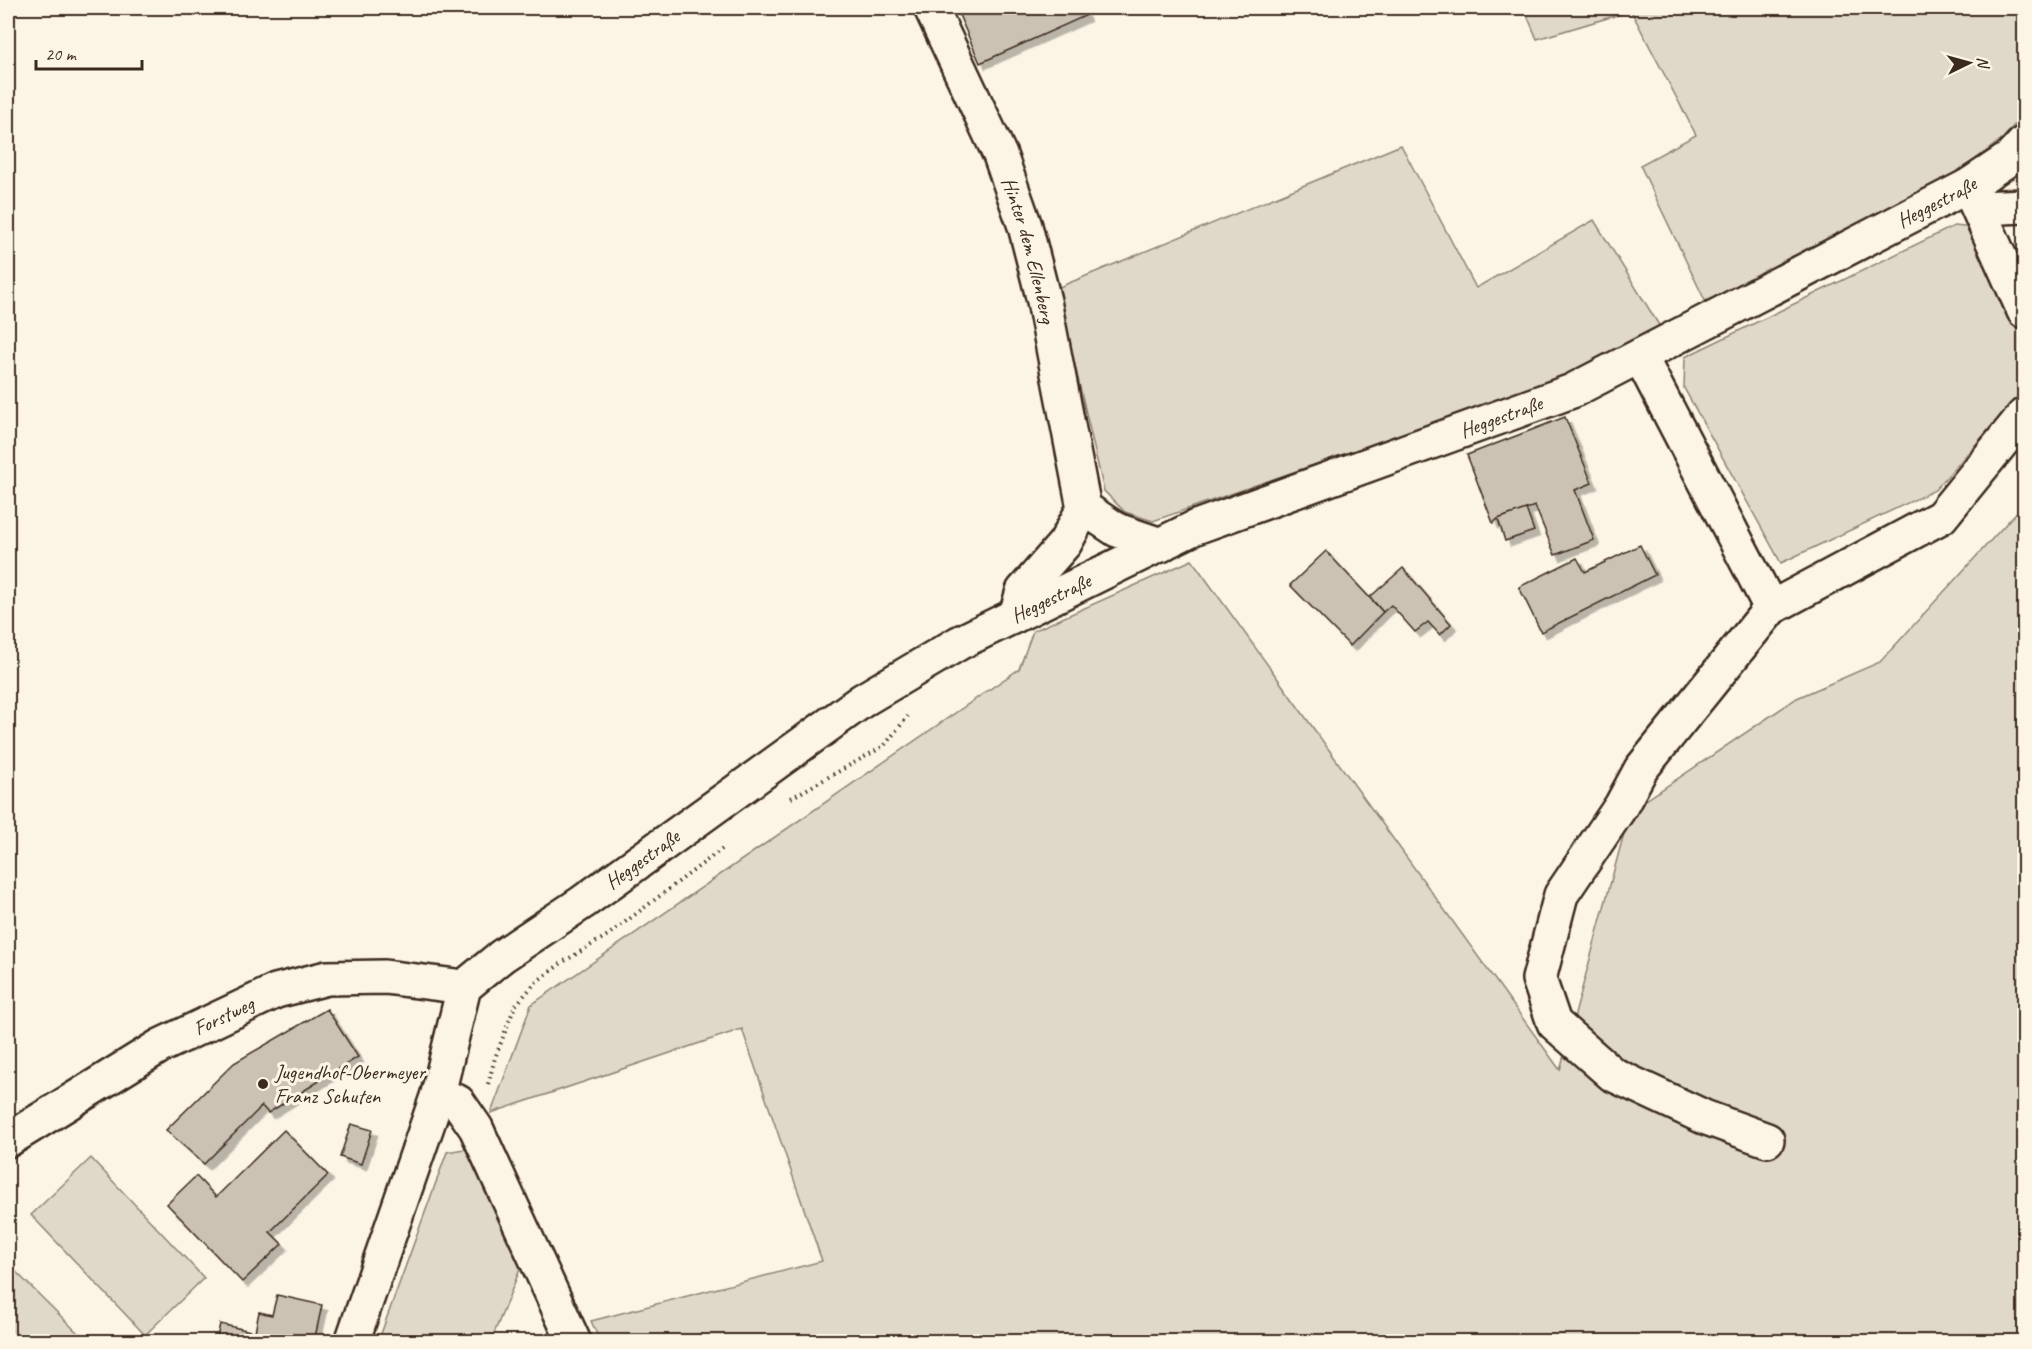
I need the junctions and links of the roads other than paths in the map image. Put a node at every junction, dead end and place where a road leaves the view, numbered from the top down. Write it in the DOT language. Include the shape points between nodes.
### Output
graph roads {
  1 [pos="931,8"];
  2 [pos="2025,143"];
  3 [pos="1974,197"];
  4 [pos="2025,206"];
  5 [pos="2025,311"];
  6 [pos="1640,356"];
  7 [pos="2025,415"];
  8 [pos="1084,508"];
  9 [pos="1161,545"];
  10 [pos="1772,608"];
  11 [pos="1016,615"];
  12 [pos="464,987"];
  13 [pos="438,1094"];
  14 [pos="8,1140"];
  15 [pos="1767,1140"];
  16 [pos="352,1341"];
  17 [pos="574,1341"];
  1 -- 8 [label="street, Hinter dem Ellenberg" via="1000,155 1026,226"];
  2 -- 3 [label="street, Heggestraße"];
  3 -- 4 [label="street"];
  3 -- 5 [label="street"];
  3 -- 6 [label="street, Heggestraße"];
  6 -- 9 [label="street, Heggestraße" via="1572,391 1196,527"];
  6 -- 10 [label="street"];
  7 -- 10 [label="street" via="1941,517"];
  8 -- 9 [label="street" via="1117,531"];
  8 -- 11 [label="street" via="1065,543 1023,591"];
  9 -- 11 [label="street, Heggestraße"];
  10 -- 15 [label="street" via="1641,769 1621,807 1561,895 1539,979 1554,1023 1612,1074 1704,1117"];
  11 -- 12 [label="street, Heggestraße" via="959,643 863,700"];
  12 -- 13 [label="street"];
  12 -- 14 [label="street, Forstweg" via="385,977 327,978 276,991 160,1046"];
  13 -- 16 [label="street"];
  13 -- 17 [label="street" via="458,1102 476,1128"];
}
